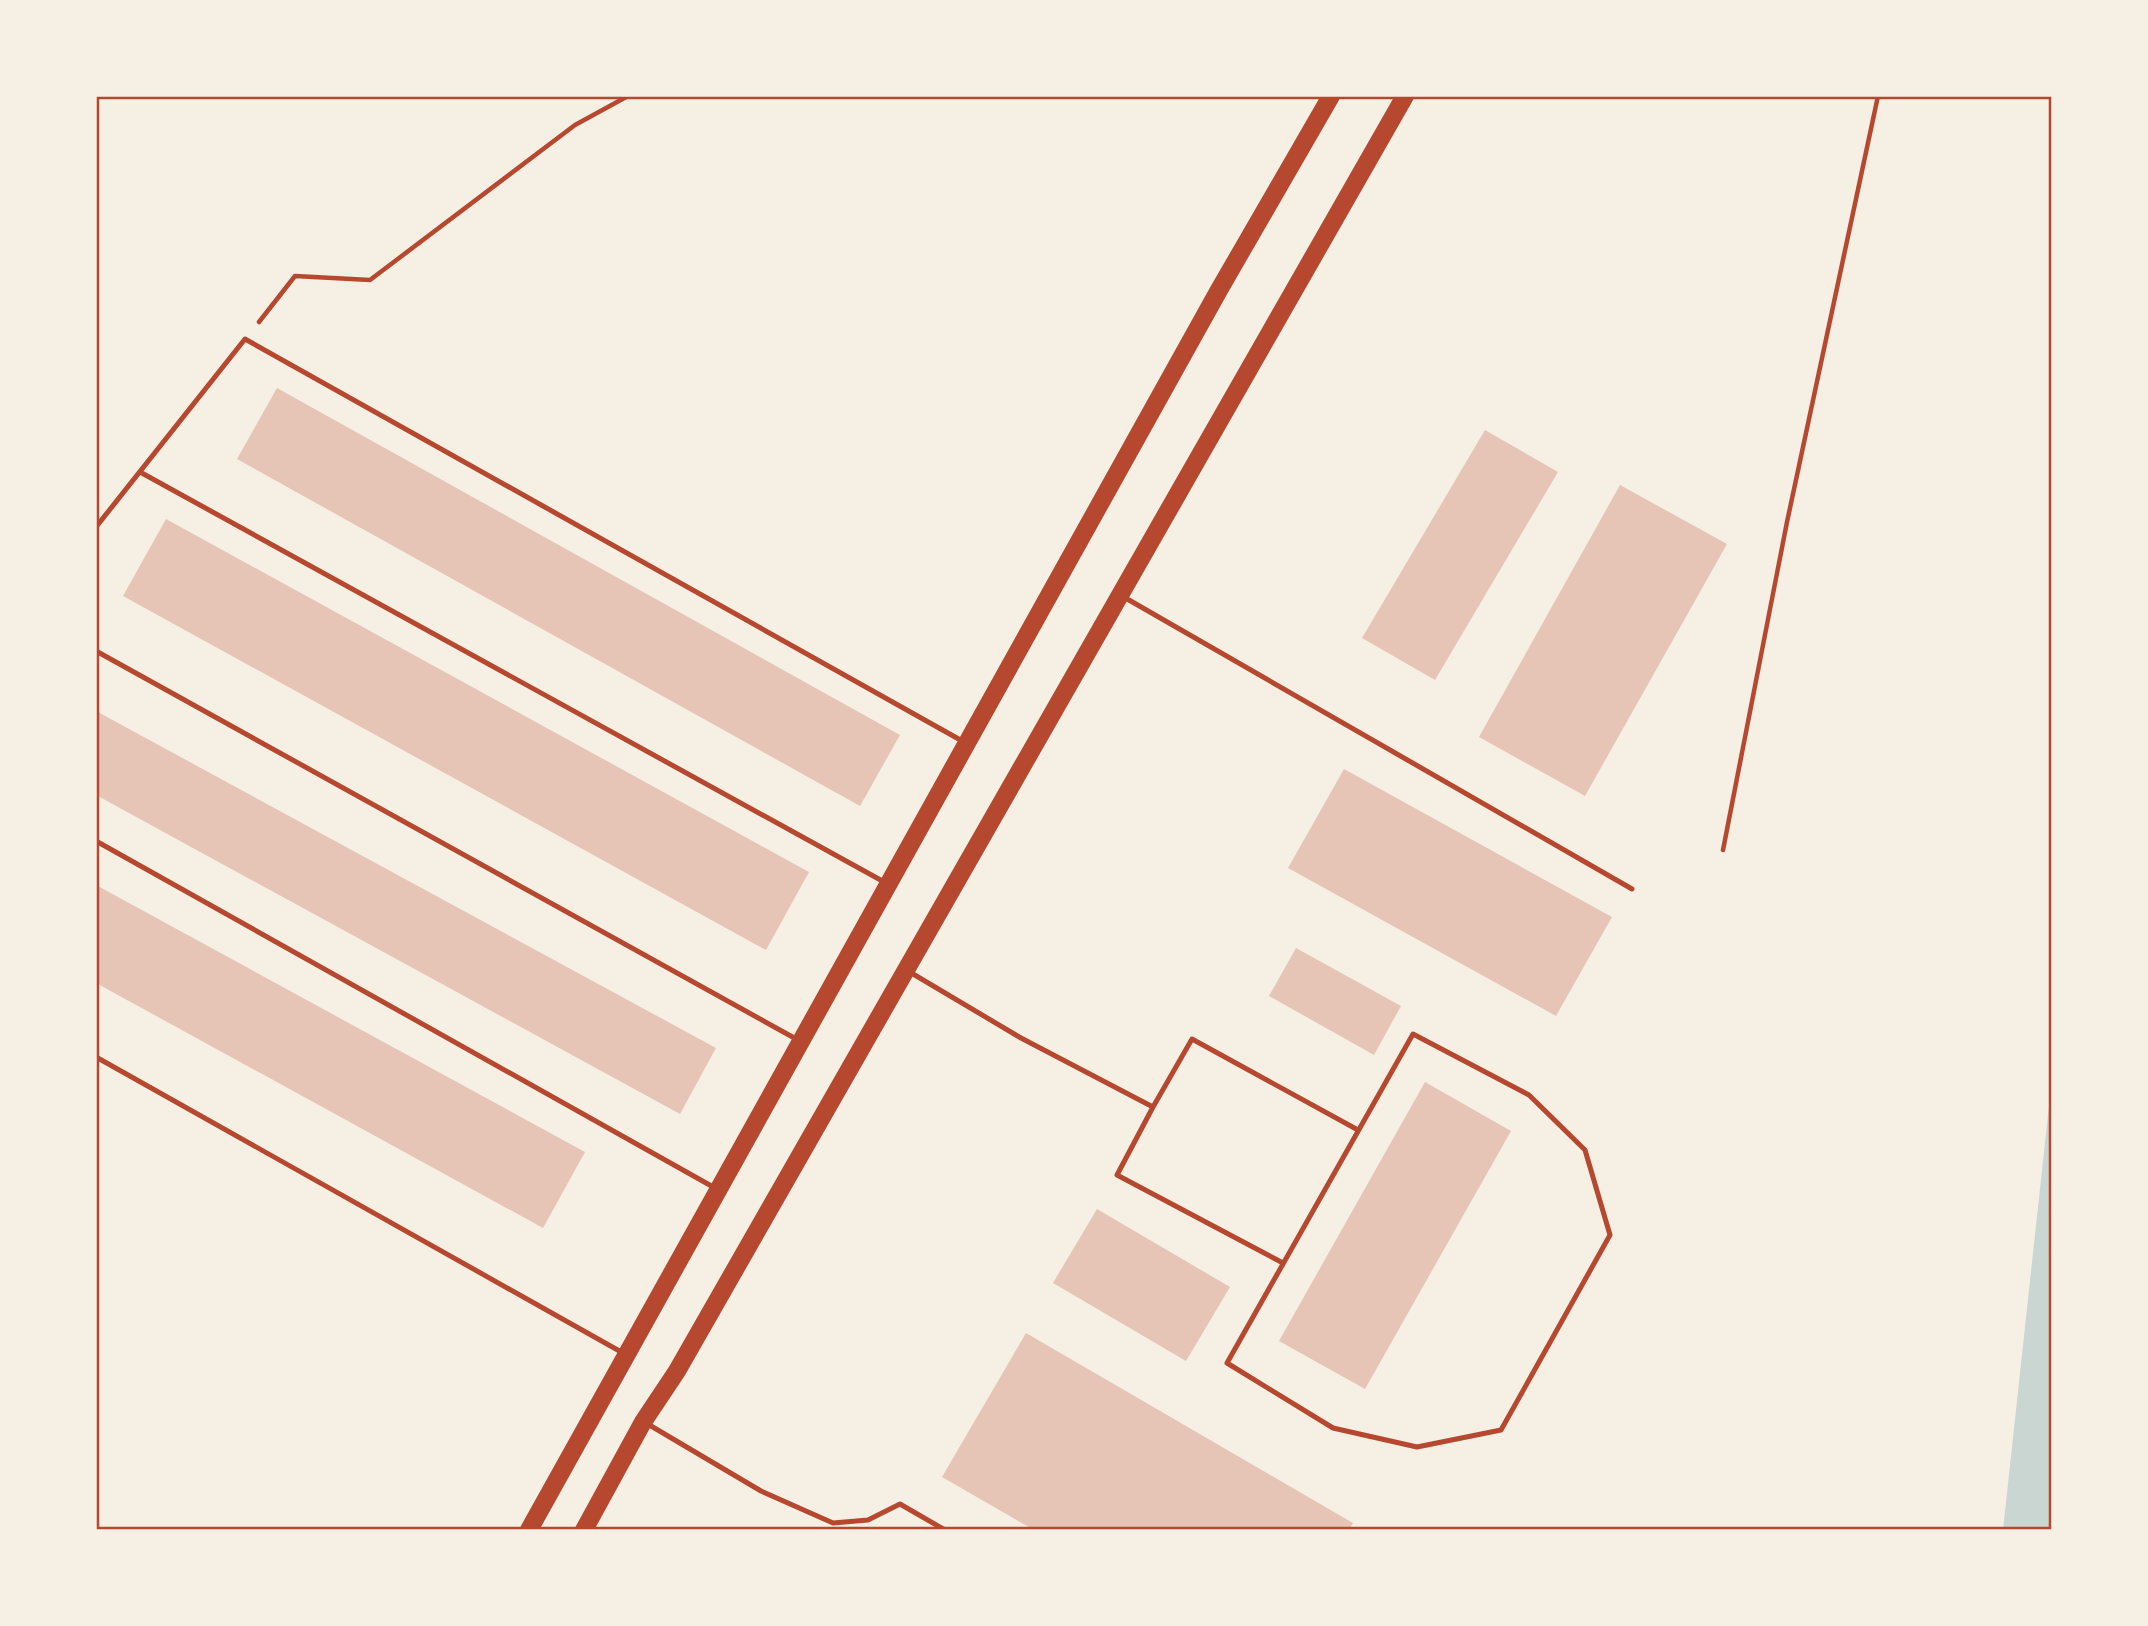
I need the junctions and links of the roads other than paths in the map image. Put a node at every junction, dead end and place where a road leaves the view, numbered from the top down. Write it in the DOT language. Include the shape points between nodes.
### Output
graph roads {
  1 [pos="1331,96"];
  2 [pos="1405,96"];
  3 [pos="140,472"];
  4 [pos="96,527"];
  5 [pos="1120,595"];
  6 [pos="96,651"];
  7 [pos="967,743"];
  8 [pos="96,841"];
  9 [pos="888,884"];
  10 [pos="1632,889"];
  11 [pos="905,970"];
  12 [pos="800,1041"];
  13 [pos="96,1057"];
  14 [pos="1153,1107"];
  15 [pos="1358,1130"];
  16 [pos="718,1190"];
  17 [pos="1283,1263"];
  18 [pos="626,1354"];
  19 [pos="643,1422"];
  20 [pos="528,1530"];
  21 [pos="584,1530"];
  22 [pos="946,1530"];
  1 -- 7 [label="main road"];
  2 -- 5 [label="main road"];
  3 -- 4 [label="lane"];
  3 -- 7 [label="lane" via="245,339"];
  3 -- 9 [label="lane"];
  5 -- 10 [label="lane"];
  5 -- 11 [label="main road"];
  6 -- 12 [label="lane"];
  7 -- 9 [label="main road"];
  8 -- 16 [label="lane"];
  9 -- 12 [label="main road"];
  11 -- 14 [label="lane"];
  11 -- 19 [label="main road" via="677,1371"];
  12 -- 16 [label="main road"];
  13 -- 18 [label="lane"];
  14 -- 15 [label="lane" via="1192,1039"];
  14 -- 17 [label="lane" via="1117,1175"];
  15 -- 17 [label="lane"];
  15 -- 17 [label="lane" via="1413,1034 1529,1095 1585,1150 1610,1235 1501,1430 1417,1447 1333,1428 1227,1363"];
  16 -- 18 [label="main road"];
  18 -- 20 [label="main road"];
  19 -- 21 [label="main road"];
  19 -- 22 [label="lane" via="761,1491 833,1523 868,1520 900,1504"];
}
